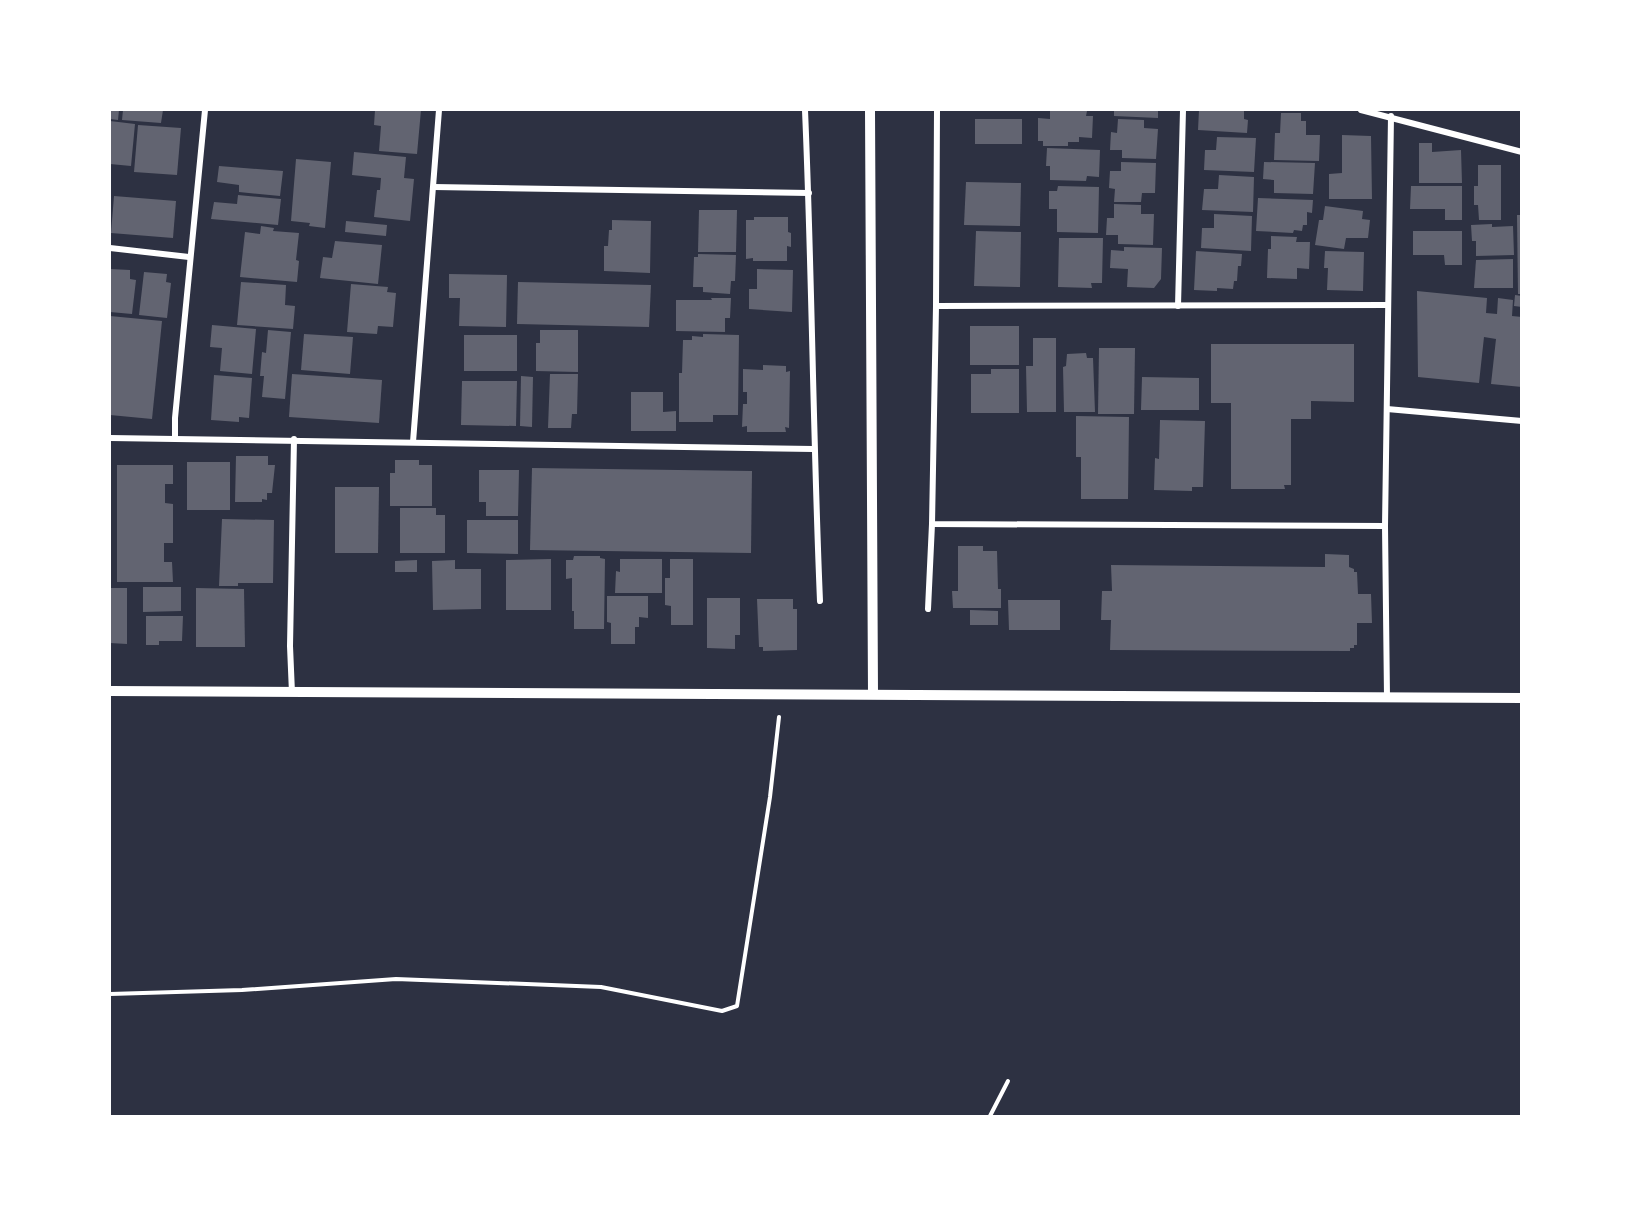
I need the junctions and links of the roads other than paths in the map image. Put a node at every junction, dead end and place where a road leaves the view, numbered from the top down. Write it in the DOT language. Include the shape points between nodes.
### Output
graph roads {
  1 [pos="205,110"];
  2 [pos="439,110"];
  3 [pos="805,110"];
  4 [pos="870,110"];
  5 [pos="937,110"];
  6 [pos="1183,110"];
  7 [pos="1361,110"];
  8 [pos="1391,116"];
  9 [pos="1521,152"];
  10 [pos="434,187"];
  11 [pos="808,193"];
  12 [pos="110,248"];
  13 [pos="189,257"];
  14 [pos="1388,304"];
  15 [pos="936,306"];
  16 [pos="1178,306"];
  17 [pos="1387,409"];
  18 [pos="1521,421"];
  19 [pos="110,438"];
  20 [pos="175,438"];
  21 [pos="294,440"];
  22 [pos="412,442"];
  23 [pos="813,449"];
  24 [pos="932,524"];
  25 [pos="1385,526"];
  26 [pos="820,601"];
  27 [pos="928,609"];
  28 [pos="110,691"];
  29 [pos="292,693"];
  30 [pos="873,694"];
  31 [pos="1387,697"];
  32 [pos="1521,698"];
  1 -- 13 [label="street"];
  2 -- 10 [label="street"];
  3 -- 11 [label="street"];
  4 -- 30 [label="street"];
  5 -- 15 [label="street"];
  6 -- 16 [label="street"];
  7 -- 8 [label="street"];
  8 -- 9 [label="street"];
  8 -- 14 [label="street"];
  10 -- 11 [label="street"];
  10 -- 22 [label="street"];
  11 -- 23 [label="street"];
  12 -- 13 [label="street"];
  13 -- 20 [label="street"];
  14 -- 16 [label="street"];
  14 -- 17 [label="street"];
  15 -- 16 [label="street"];
  15 -- 24 [label="street"];
  17 -- 18 [label="street"];
  17 -- 25 [label="street"];
  19 -- 20 [label="street"];
  20 -- 21 [label="street"];
  21 -- 22 [label="street"];
  21 -- 29 [label="street"];
  22 -- 23 [label="street"];
  23 -- 26 [label="street"];
  24 -- 25 [label="street"];
  24 -- 27 [label="street"];
  25 -- 31 [label="street"];
  28 -- 29 [label="street"];
  29 -- 30 [label="street"];
  30 -- 31 [label="street"];
  31 -- 32 [label="street"];
}
